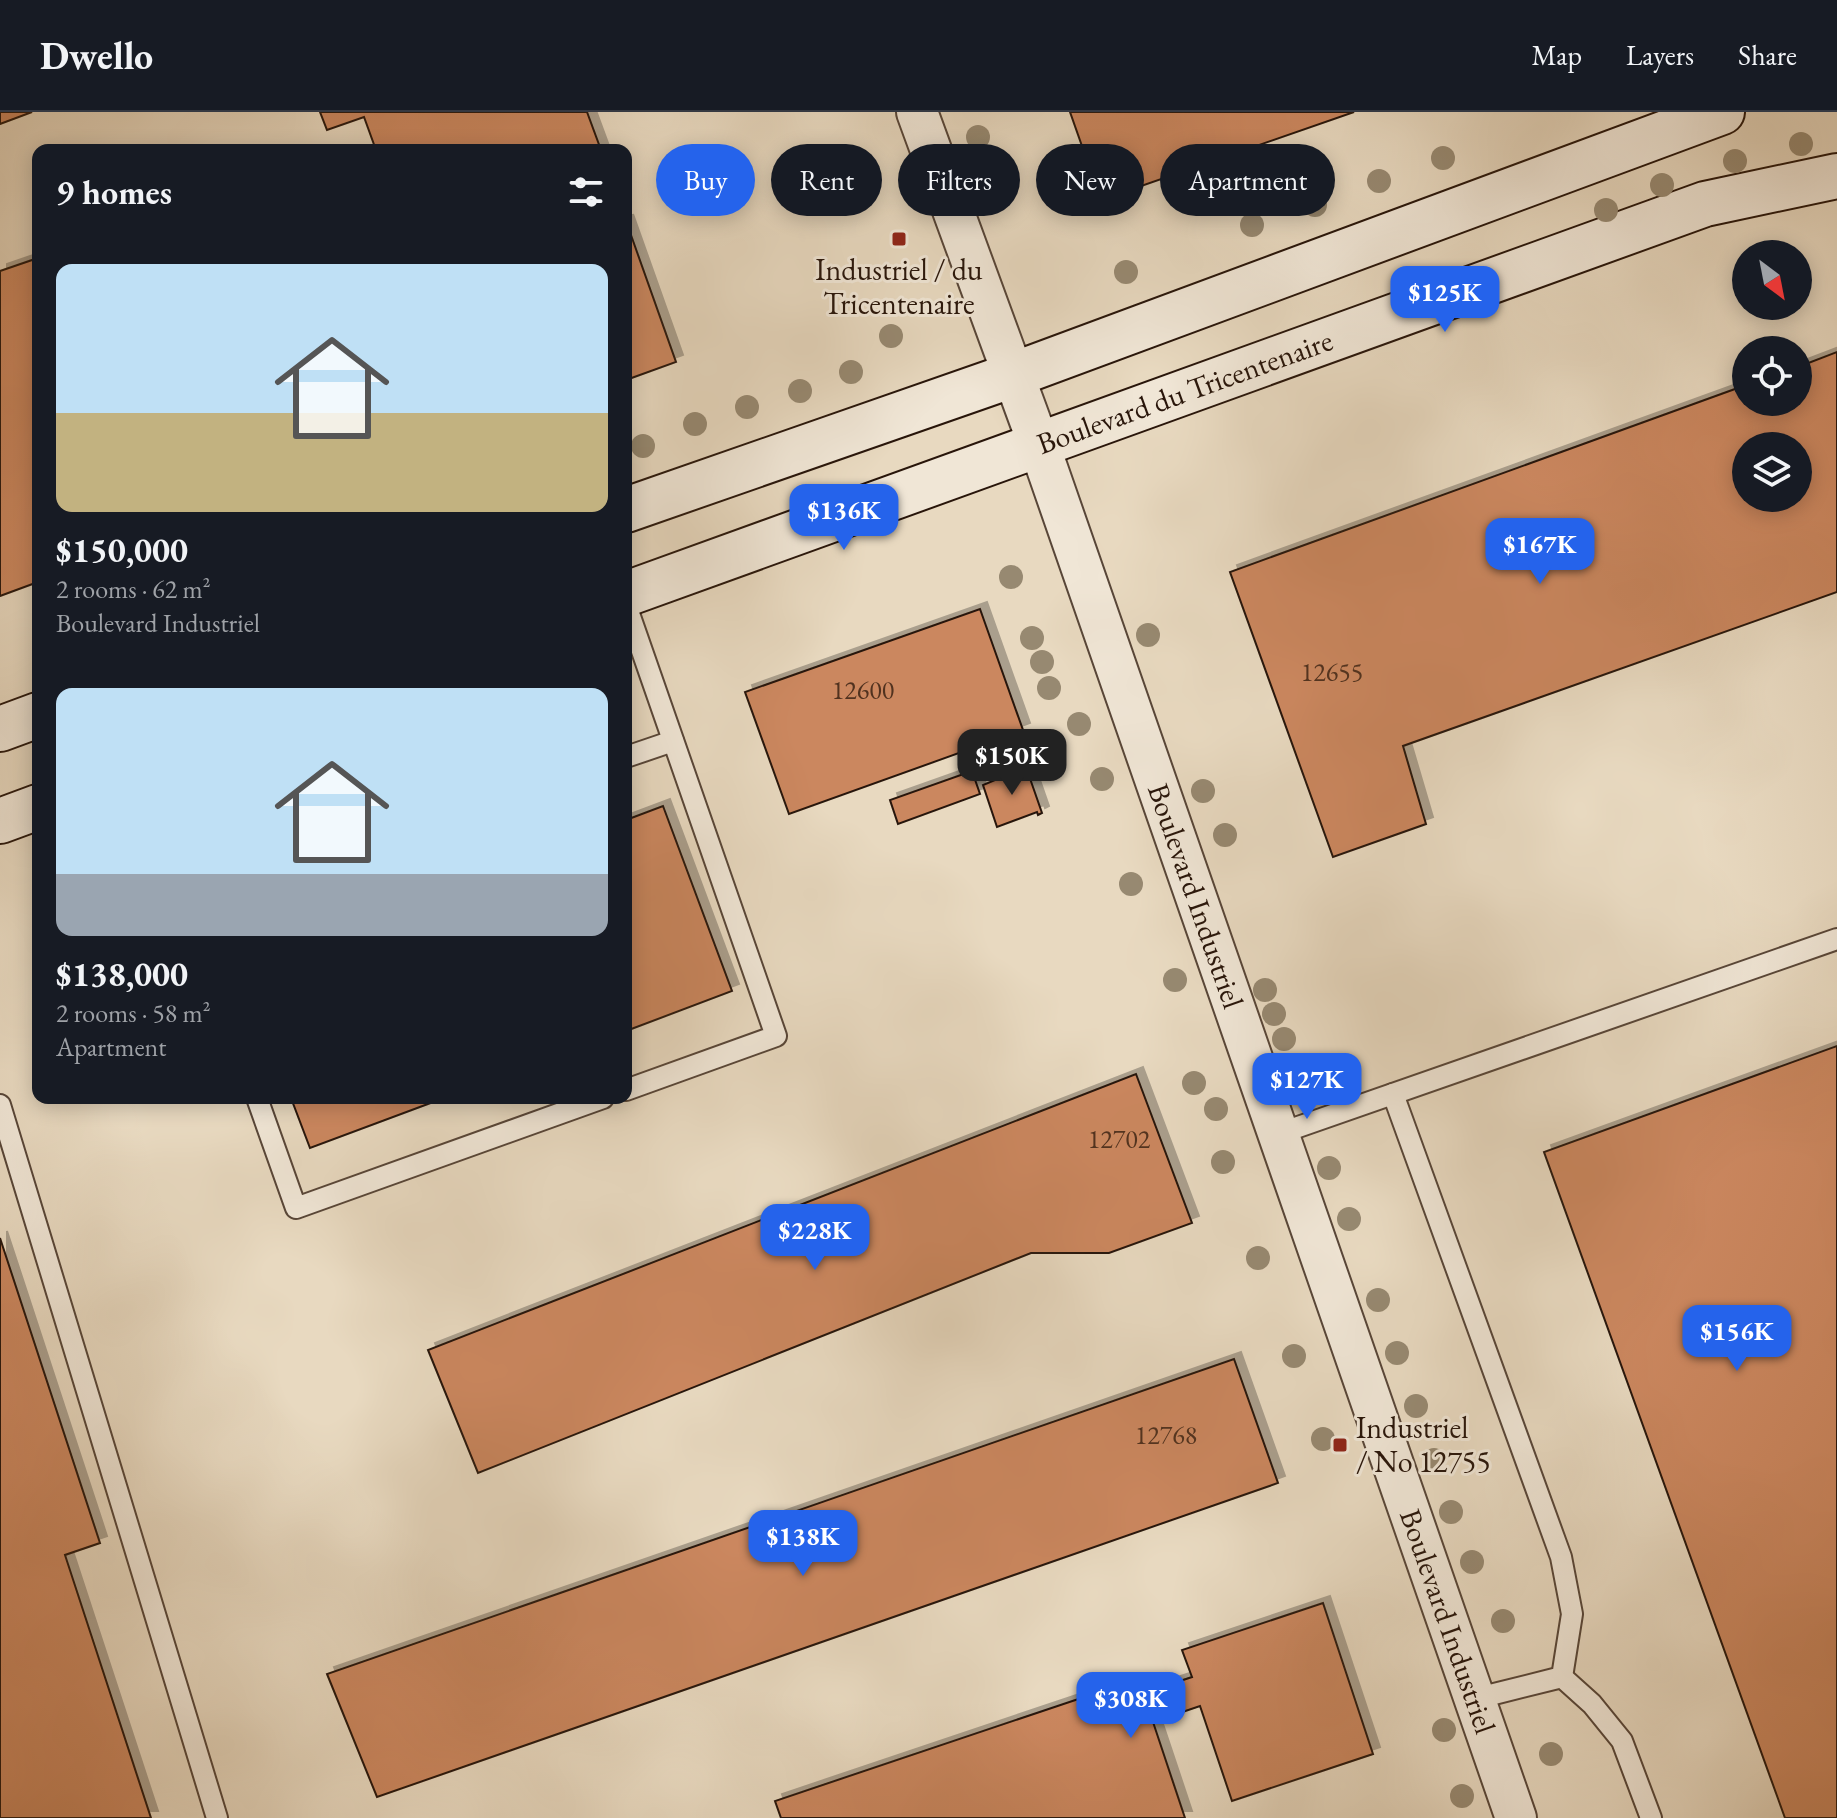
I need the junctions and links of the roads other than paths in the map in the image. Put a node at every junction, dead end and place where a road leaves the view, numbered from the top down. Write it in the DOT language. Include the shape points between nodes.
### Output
graph roads {
  1 [pos="917,112"];
  2 [pos="1722,112"];
  3 [pos="1837,176"];
  4 [pos="1013,375"];
  5 [pos="1039,445"];
  6 [pos="632,508"];
  7 [pos="632,592"];
  8 [pos="632,622"];
  9 [pos="32,717"];
  10 [pos="0,729"];
  11 [pos="673,741"];
  12 [pos="632,755"];
  13 [pos="32,809"];
  14 [pos="0,821"];
  15 [pos="1837,939"];
  16 [pos="632,1088"];
  17 [pos="1393,1094"];
  18 [pos="259,1104"];
  19 [pos="586,1104"];
  20 [pos="0,1105"];
  21 [pos="1278,1134"];
  22 [pos="1562,1677"];
  23 [pos="1474,1699"];
  24 [pos="217,1818"];
  25 [pos="1516,1818"];
  26 [pos="1651,1818"];
  1 -- 4 [label="street, Boulevard Industriel"];
  2 -- 4 [label="street"];
  3 -- 5 [label="street, Boulevard du Tricentenaire" via="1705,204"];
  4 -- 5 [label="street, Boulevard Industriel"];
  4 -- 6 [label="street"];
  5 -- 7 [label="street, Boulevard du Tricentenaire"];
  5 -- 21 [label="street, Boulevard Industriel"];
  8 -- 11 [label="lane"];
  9 -- 10 [label="street"];
  11 -- 12 [label="lane"];
  11 -- 16 [label="lane" via="776,1036"];
  13 -- 14 [label="street"];
  15 -- 17 [label="lane"];
  17 -- 21 [label="lane"];
  17 -- 22 [label="lane" via="1561,1557 1572,1614"];
  18 -- 19 [label="lane" via="296,1208"];
  20 -- 24 [label="lane"];
  21 -- 23 [label="street, Boulevard Industriel"];
  22 -- 23 [label="lane"];
  22 -- 26 [label="lane" via="1622,1741"];
  23 -- 25 [label="street, Boulevard Industriel"];
}
